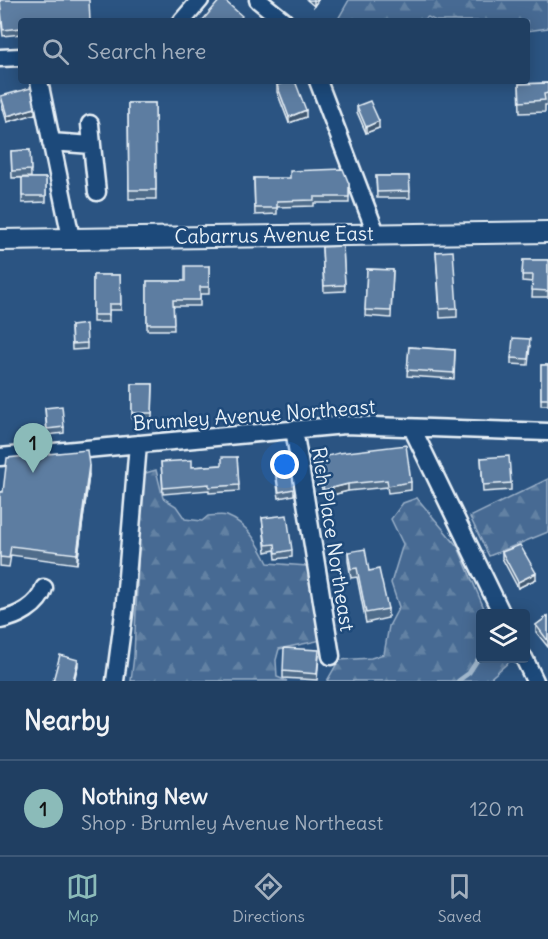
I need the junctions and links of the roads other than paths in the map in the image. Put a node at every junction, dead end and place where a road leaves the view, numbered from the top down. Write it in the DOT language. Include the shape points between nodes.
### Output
graph roads {
  1 [pos="200,0"];
  2 [pos="258,0"];
  3 [pos="185,18"];
  4 [pos="280,18"];
  5 [pos="18,57"];
  6 [pos="0,58"];
  7 [pos="40,84"];
  8 [pos="319,84"];
  9 [pos="90,124"];
  10 [pos="51,142"];
  11 [pos="92,145"];
  12 [pos="97,192"];
  13 [pos="548,232"];
  14 [pos="376,234"];
  15 [pos="71,238"];
  16 [pos="0,240"];
  17 [pos="412,428"];
  18 [pos="294,429"];
  19 [pos="548,432"];
  20 [pos="138,444"];
  21 [pos="0,457"];
  22 [pos="44,588"];
  23 [pos="500,609"];
  24 [pos="0,620"];
  25 [pos="331,656"];
  26 [pos="526,663"];
  27 [pos="115,681"];
  28 [pos="535,681"];
  1 -- 3 [label="street"];
  2 -- 4 [label="street"];
  5 -- 6 [label="street"];
  7 -- 10 [label="street"];
  8 -- 14 [label="street"];
  9 -- 11 [label="street"];
  10 -- 11 [label="street"];
  10 -- 15 [label="street"];
  11 -- 12 [label="street"];
  13 -- 14 [label="main road, Cabarrus Avenue East"];
  14 -- 15 [label="main road, Cabarrus Avenue East"];
  15 -- 16 [label="main road, Cabarrus Avenue East"];
  17 -- 18 [label="street, Brumley Avenue Northeast" via="345,425"];
  17 -- 19 [label="street, Brumley Avenue Northeast"];
  17 -- 23 [label="street"];
  18 -- 20 [label="street, Brumley Avenue Northeast"];
  18 -- 25 [label="street, Rich Place Northeast"];
  20 -- 21 [label="street, Brumley Avenue Northeast"];
  20 -- 27 [label="street"];
  22 -- 24 [label="street" via="33,605"];
  26 -- 28 [label="street"];
}
